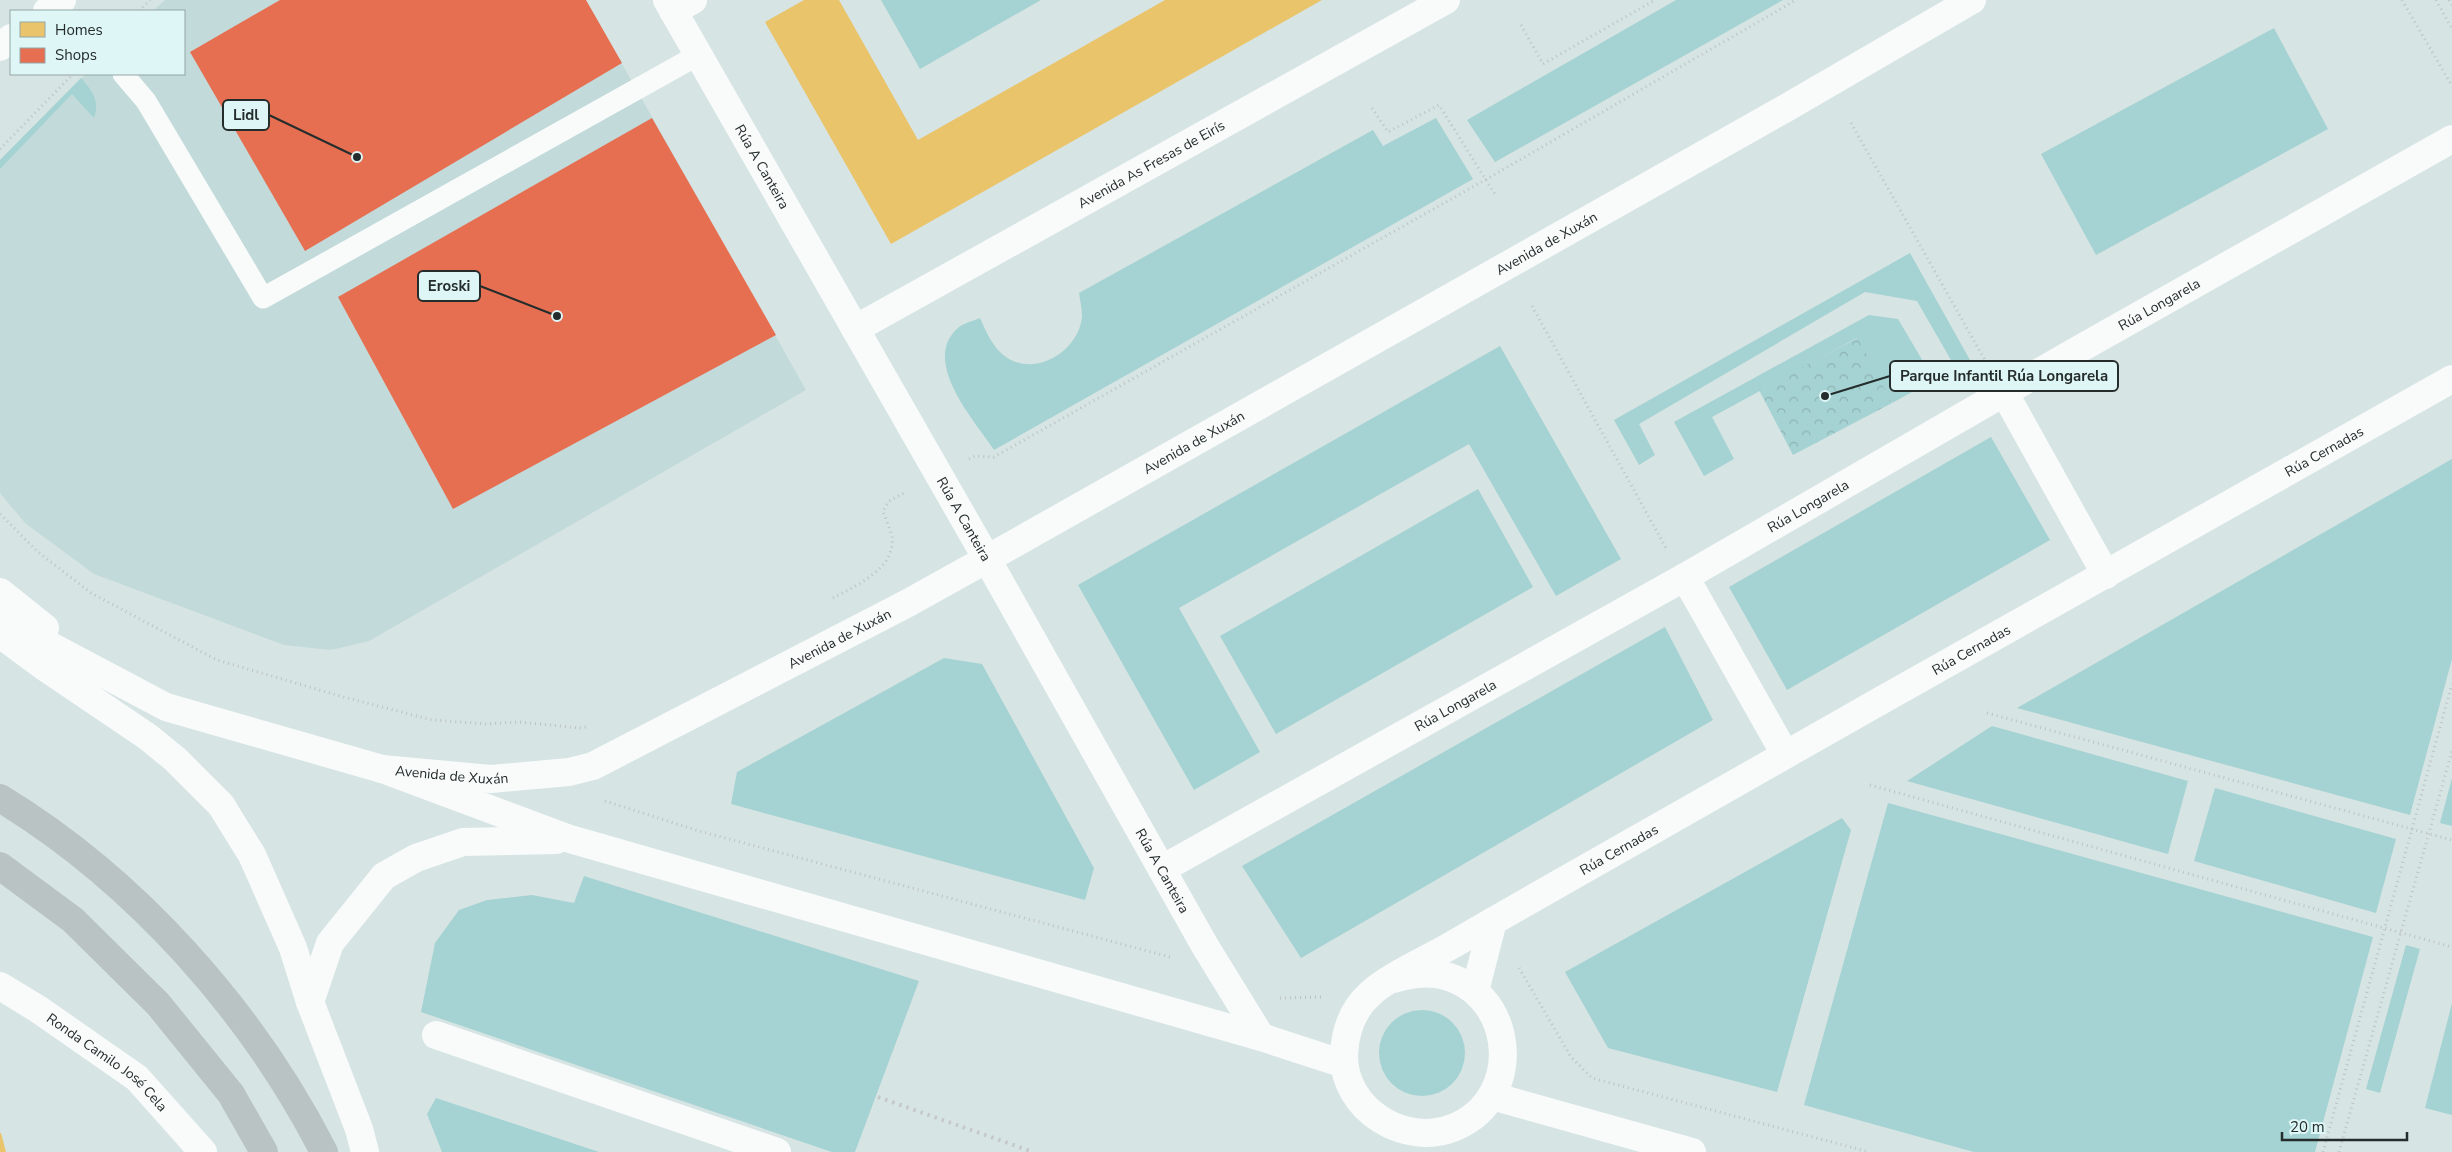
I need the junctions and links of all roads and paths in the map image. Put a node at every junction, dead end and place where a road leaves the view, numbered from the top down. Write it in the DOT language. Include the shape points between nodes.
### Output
graph roads {
  1 [pos="150,0"];
  2 [pos="1446,0"];
  3 [pos="1655,0"];
  4 [pos="1796,0"];
  5 [pos="1972,0"];
  6 [pos="2402,0"];
  7 [pos="2436,0"];
  8 [pos="2449,0"];
  9 [pos="678,4"];
  10 [pos="2452,5"];
  11 [pos="140,10"];
  12 [pos="1521,25"];
  13 [pos="2452,29"];
  14 [pos="698,54"];
  15 [pos="73,75"];
  16 [pos="124,75"];
  17 [pos="2452,86"];
  18 [pos="1372,108"];
  19 [pos="1851,123"];
  20 [pos="2452,139"];
  21 [pos="0,149"];
  22 [pos="1485,180"];
  23 [pos="1496,196"];
  24 [pos="1532,306"];
  25 [pos="855,329"];
  26 [pos="1990,368"];
  27 [pos="2452,379"];
  28 [pos="2004,392"];
  29 [pos="975,456"];
  30 [pos="889,501"];
  31 [pos="0,514"];
  32 [pos="1669,553"];
  33 [pos="987,559"];
  34 [pos="2106,575"];
  35 [pos="1685,577"];
  36 [pos="0,592"];
  37 [pos="831,600"];
  38 [pos="0,619"];
  39 [pos="0,634"];
  40 [pos="97,670"];
  41 [pos="2452,684"];
  42 [pos="1987,714"];
  43 [pos="589,726"];
  44 [pos="2452,752"];
  45 [pos="1785,754"];
  46 [pos="382,769"];
  47 [pos="1870,785"];
  48 [pos="0,798"];
  49 [pos="2412,829"];
  50 [pos="2429,834"];
  51 [pos="570,839"];
  52 [pos="2452,840"];
  53 [pos="0,866"];
  54 [pos="1162,869"];
  55 [pos="1493,922"];
  56 [pos="2384,928"];
  57 [pos="2401,933"];
  58 [pos="2452,947"];
  59 [pos="1393,979"];
  60 [pos="0,986"];
  61 [pos="1475,991"];
  62 [pos="310,1002"];
  63 [pos="436,1035"];
  64 [pos="1261,1036"];
  65 [pos="1344,1064"];
  66 [pos="1492,1096"];
  67 [pos="203,1152"];
  68 [pos="264,1152"];
  69 [pos="324,1152"];
  70 [pos="365,1152"];
  71 [pos="777,1152"];
  72 [pos="1692,1152"];
  73 [pos="2323,1152"];
  74 [pos="2339,1152"];
  1 -- 11 [label="path"];
  2 -- 25 [label="street, Avenida As Fresas de Eirís"];
  3 -- 12 [label="path" via="1544,64"];
  4 -- 22 [label="path"];
  5 -- 33 [label="street, Avenida de Xuxán"];
  6 -- 17 [label="path"];
  7 -- 13 [label="path"];
  8 -- 10 [label="path"];
  9 -- 14 [label="street, Rúa A Canteira"];
  14 -- 16 [label="lane" via="263,298 146,101"];
  14 -- 25 [label="street, Rúa A Canteira"];
  15 -- 21 [label="path"];
  18 -- 22 [label="path" via="1388,132 1439,105"];
  19 -- 26 [label="path"];
  20 -- 28 [label="street, Rúa Longarela"];
  22 -- 23 [label="path"];
  22 -- 29 [label="path" via="994,457"];
  24 -- 32 [label="path"];
  25 -- 33 [label="street, Rúa A Canteira"];
  27 -- 34 [label="street, Rúa Cernadas"];
  28 -- 34 [label="street"];
  28 -- 35 [label="street, Rúa Longarela"];
  30 -- 37 [label="path" via="883,511 892,539 880,570"];
  31 -- 43 [label="path" via="38,552 91,592 217,660 432,720"];
  33 -- 46 [label="street, Avenida de Xuxán" via="594,766 568,772 491,779"];
  33 -- 54 [label="street, Rúa A Canteira"];
  34 -- 45 [label="street, Rúa Cernadas"];
  35 -- 45 [label="street"];
  35 -- 54 [label="street, Rúa Longarela"];
  36 -- 40 [label="street"];
  38 -- 40 [label="street"];
  39 -- 62 [label="street" via="148,737 221,805 252,855 293,948"];
  40 -- 46 [label="street" via="166,707"];
  41 -- 49 [label="path"];
  42 -- 49 [label="path"];
  44 -- 50 [label="path"];
  45 -- 55 [label="street, Rúa Cernadas"];
  46 -- 51 [label="street"];
  47 -- 56 [label="path"];
  48 -- 69 [label="main road" via="35,819 104,874 218,989 266,1056"];
  49 -- 50 [label="path"];
  49 -- 56 [label="path"];
  50 -- 52 [label="path"];
  50 -- 57 [label="path"];
  51 -- 62 [label="street" via="463,842 416,858 384,876 330,943"];
  51 -- 64 [label="street"];
  53 -- 68 [label="main road" via="72,920 158,1004 231,1094"];
  54 -- 64 [label="street, Rúa A Canteira"];
  55 -- 59 [label="street, Rúa Cernadas"];
  55 -- 61 [label="street"];
  56 -- 57 [label="path"];
  56 -- 73 [label="path"];
  57 -- 58 [label="path"];
  57 -- 74 [label="path"];
  59 -- 61 [label="street" via="1414,974 1436,974"];
  59 -- 65 [label="street" via="1371,992 1354,1013 1345,1038"];
  60 -- 67 [label="street, Ronda Camilo José Cela" via="137,1078"];
  61 -- 66 [label="street" via="1494,1015 1504,1052 1502,1074"];
  62 -- 70 [label="street"];
  63 -- 71 [label="street"];
  64 -- 65 [label="street"];
  65 -- 66 [label="street" via="1351,1088 1365,1108 1384,1123 1407,1132 1432,1134 1455,1127 1476,1114"];
  66 -- 72 [label="street"];
}
